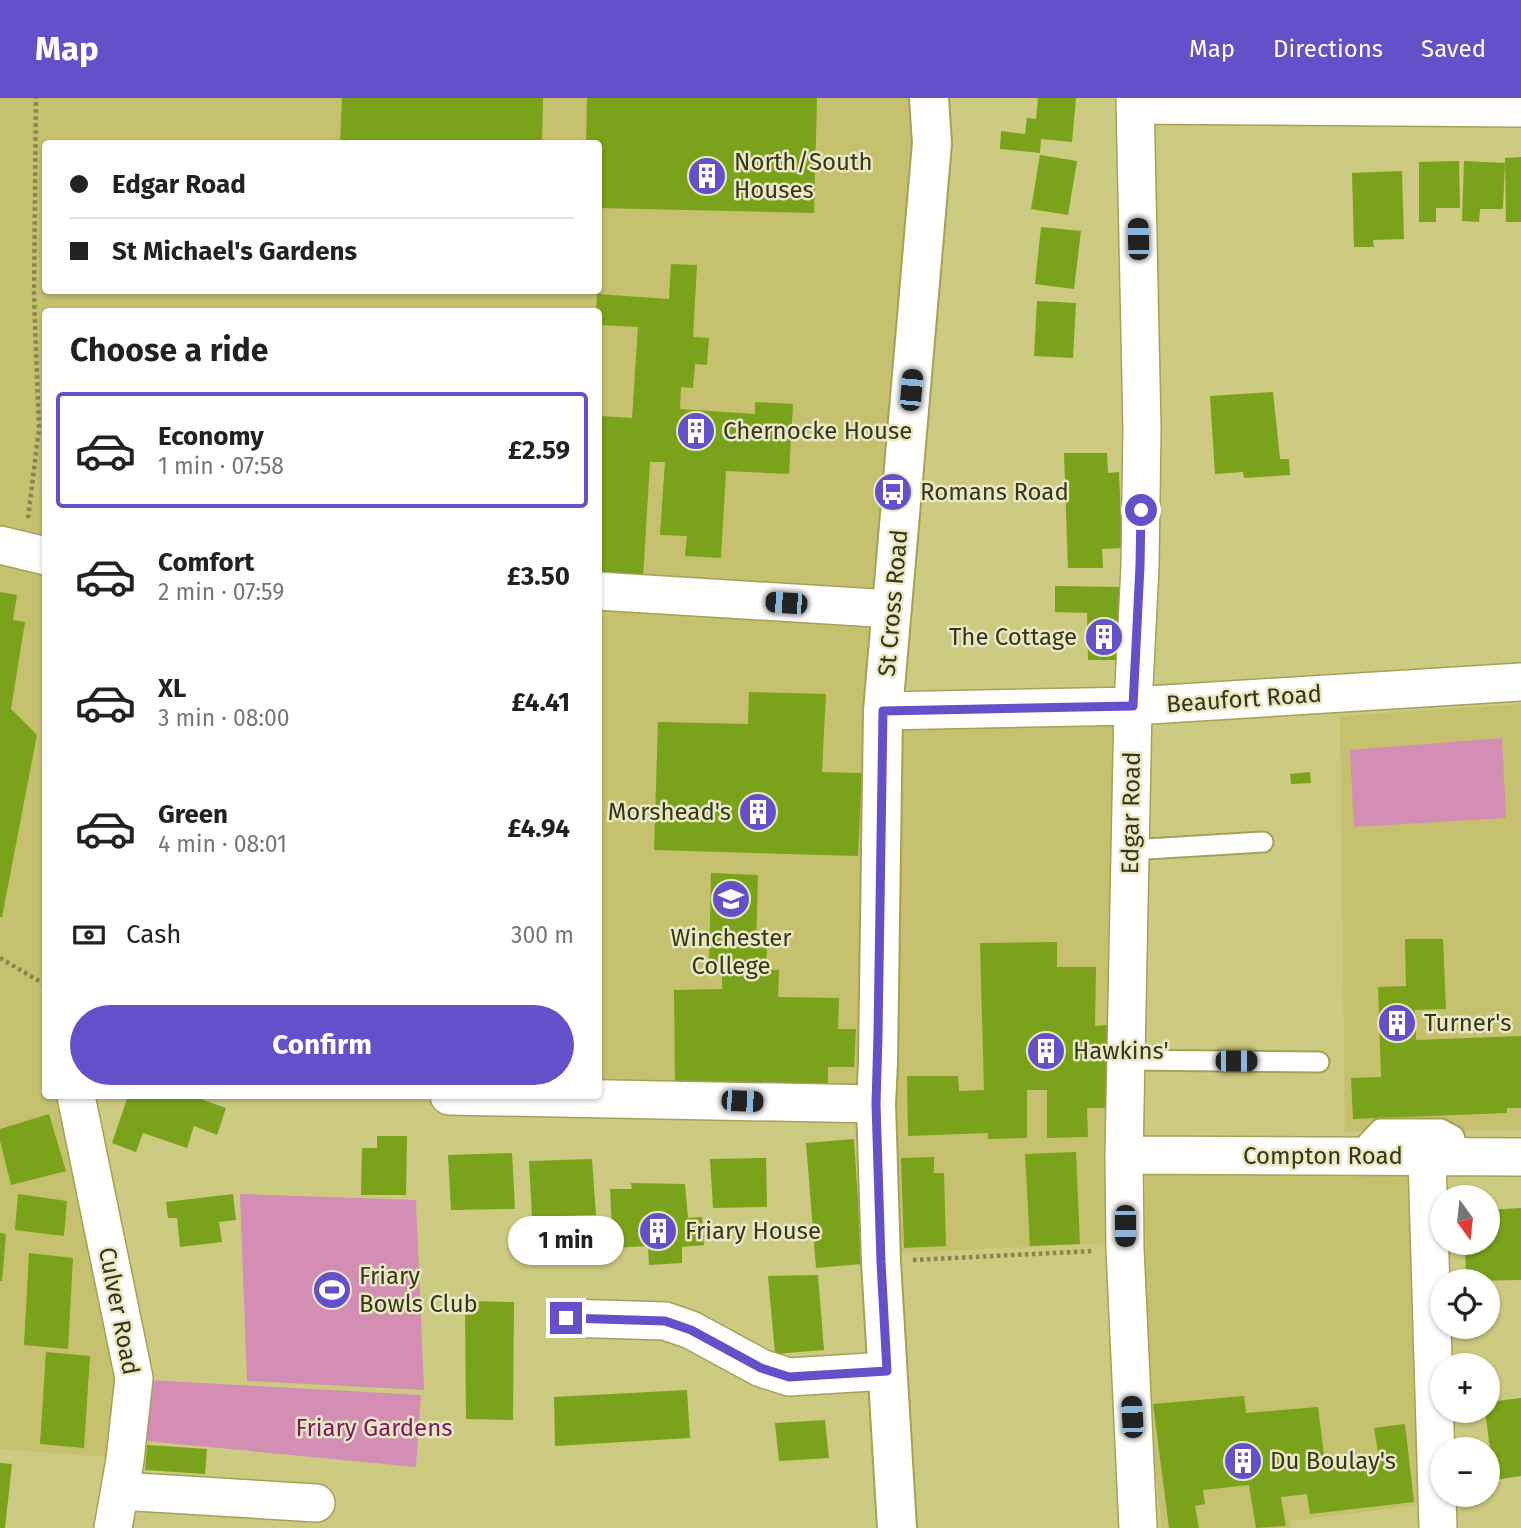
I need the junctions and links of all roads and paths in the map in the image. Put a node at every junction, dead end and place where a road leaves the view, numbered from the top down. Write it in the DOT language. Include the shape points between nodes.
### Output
graph roads {
  1 [pos="36,98"];
  2 [pos="929,98"];
  3 [pos="1135,101"];
  4 [pos="1521,108"];
  5 [pos="23,550"];
  6 [pos="602,591"];
  7 [pos="892,609"];
  8 [pos="1521,682"];
  9 [pos="1133,706"];
  10 [pos="883,711"];
  11 [pos="1263,842"];
  12 [pos="1130,850"];
  13 [pos="0,958"];
  14 [pos="42,983"];
  15 [pos="1126,1060"];
  16 [pos="1319,1062"];
  17 [pos="77,1099"];
  18 [pos="602,1099"];
  19 [pos="876,1104"];
  20 [pos="1124,1155"];
  21 [pos="1444,1157"];
  22 [pos="1521,1157"];
  23 [pos="1125,1249"];
  24 [pos="881,1262"];
  25 [pos="566,1318"];
  26 [pos="887,1371"];
  27 [pos="120,1491"];
  28 [pos="316,1503"];
  29 [pos="113,1528"];
  30 [pos="897,1528"];
  31 [pos="1138,1528"];
  32 [pos="1438,1528"];
  1 -- 5 [label="path" via="34,296 39,429"];
  2 -- 7 [label="main road, St Cross Road" via="932,143"];
  3 -- 4 [label="street"];
  3 -- 9 [label="street, Edgar Road" via="1142,428"];
  6 -- 7 [label="street"];
  7 -- 10 [label="main road, St Cross Road"];
  8 -- 9 [label="street, Beaufort Road"];
  9 -- 10 [label="street, Beaufort Road"];
  9 -- 12 [label="street, Edgar Road"];
  10 -- 19 [label="main road, St Cross Road"];
  11 -- 12 [label="lane"];
  12 -- 15 [label="street, Edgar Road"];
  13 -- 14 [label="path"];
  15 -- 16 [label="lane"];
  15 -- 20 [label="street, Edgar Road"];
  17 -- 27 [label="street, Culver Road" via="134,1378"];
  18 -- 19 [label="street"];
  19 -- 24 [label="main road, St Cross Road"];
  20 -- 21 [label="street, Compton Road"];
  20 -- 23 [label="street, Edgar Road"];
  21 -- 22 [label="street, Compton Road"];
  21 -- 32 [label="street"];
  23 -- 24 [label="path"];
  23 -- 31 [label="street, Edgar Road"];
  24 -- 26 [label="main road, St Cross Road"];
  25 -- 26 [label="street" via="665,1321 789,1377"];
  26 -- 30 [label="main road, St Cross Road"];
  27 -- 28 [label="street"];
  27 -- 29 [label="street, Culver Road"];
}
